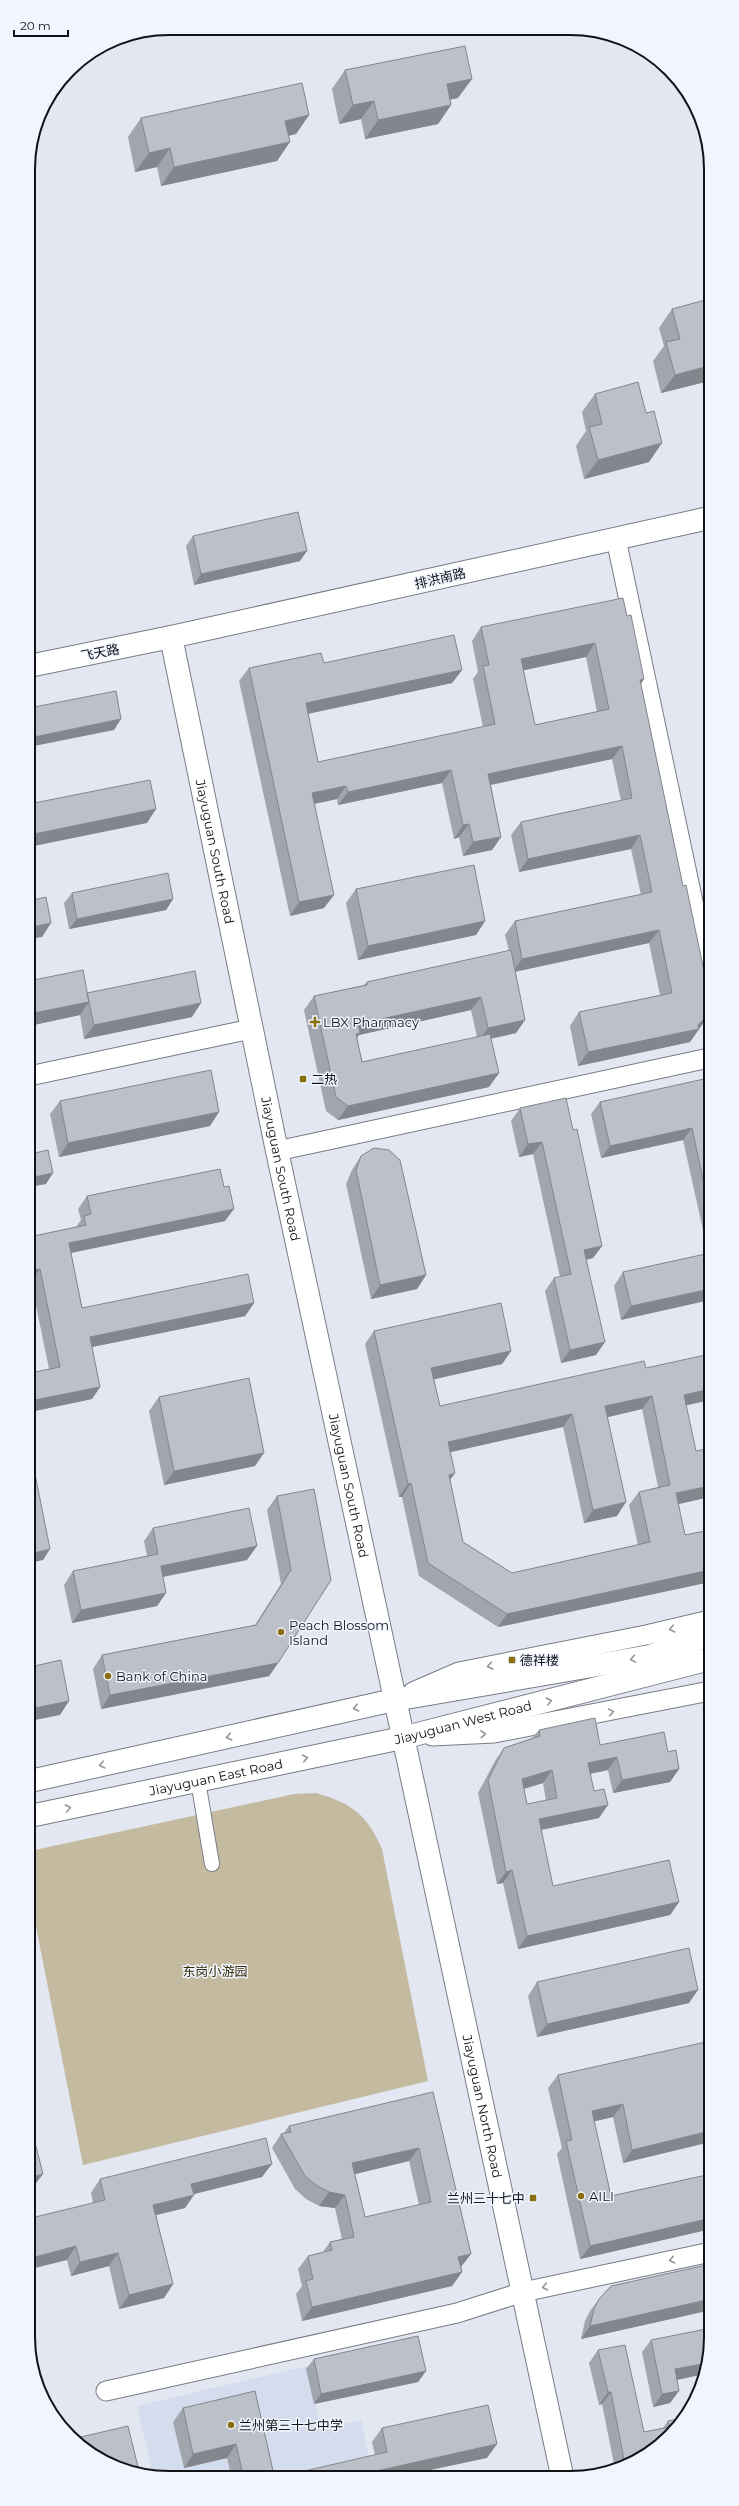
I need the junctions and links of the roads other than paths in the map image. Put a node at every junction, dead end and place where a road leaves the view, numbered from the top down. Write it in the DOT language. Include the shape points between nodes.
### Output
graph roads {
  1 [pos="704,519"];
  2 [pos="616,538"];
  3 [pos="171,637"];
  4 [pos="35,665"];
  5 [pos="704,953"];
  6 [pos="251,1029"];
  7 [pos="704,1059"];
  8 [pos="35,1075"];
  9 [pos="277,1152"];
  10 [pos="704,1621"];
  11 [pos="704,1637"];
  12 [pos="704,1661"];
  13 [pos="704,1692"];
  14 [pos="394,1700"];
  15 [pos="402,1738"];
  16 [pos="35,1780"];
  17 [pos="198,1781"];
  18 [pos="35,1815"];
  19 [pos="212,1864"];
  20 [pos="704,2253"];
  21 [pos="523,2292"];
  22 [pos="106,2391"];
  23 [pos="561,2471"];
  1 -- 2 [label="main road, 排洪南路"];
  2 -- 3 [label="main road, 排洪南路"];
  2 -- 5 [label="street"];
  3 -- 4 [label="main road, 飞天路"];
  3 -- 6 [label="main road, Jiayuguan South Road"];
  6 -- 8 [label="street"];
  6 -- 9 [label="main road, Jiayuguan South Road"];
  7 -- 9 [label="street"];
  9 -- 14 [label="main road, Jiayuguan South Road"];
  10 -- 14 [label="street, one-way" via="459,1672"];
  11 -- 14 [label="main road, one-way" via="650,1656"];
  15 -- 12 [label="main road, Jiayuguan West Road, one-way"];
  15 -- 13 [label="street, Jiayuguan West Road, one-way" via="494,1733"];
  14 -- 15 [label="main road, Jiayuguan South Road"];
  14 -- 16 [label="main road, one-way"];
  17 -- 15 [label="main road, Jiayuguan East Road, one-way"];
  15 -- 21 [label="main road, Jiayuguan North Road"];
  18 -- 17 [label="main road, Jiayuguan East Road, one-way"];
  17 -- 19 [label="street"];
  20 -- 21 [label="street, one-way"];
  21 -- 22 [label="street" via="457,2313"];
  21 -- 23 [label="main road, Jiayuguan North Road"];
}
